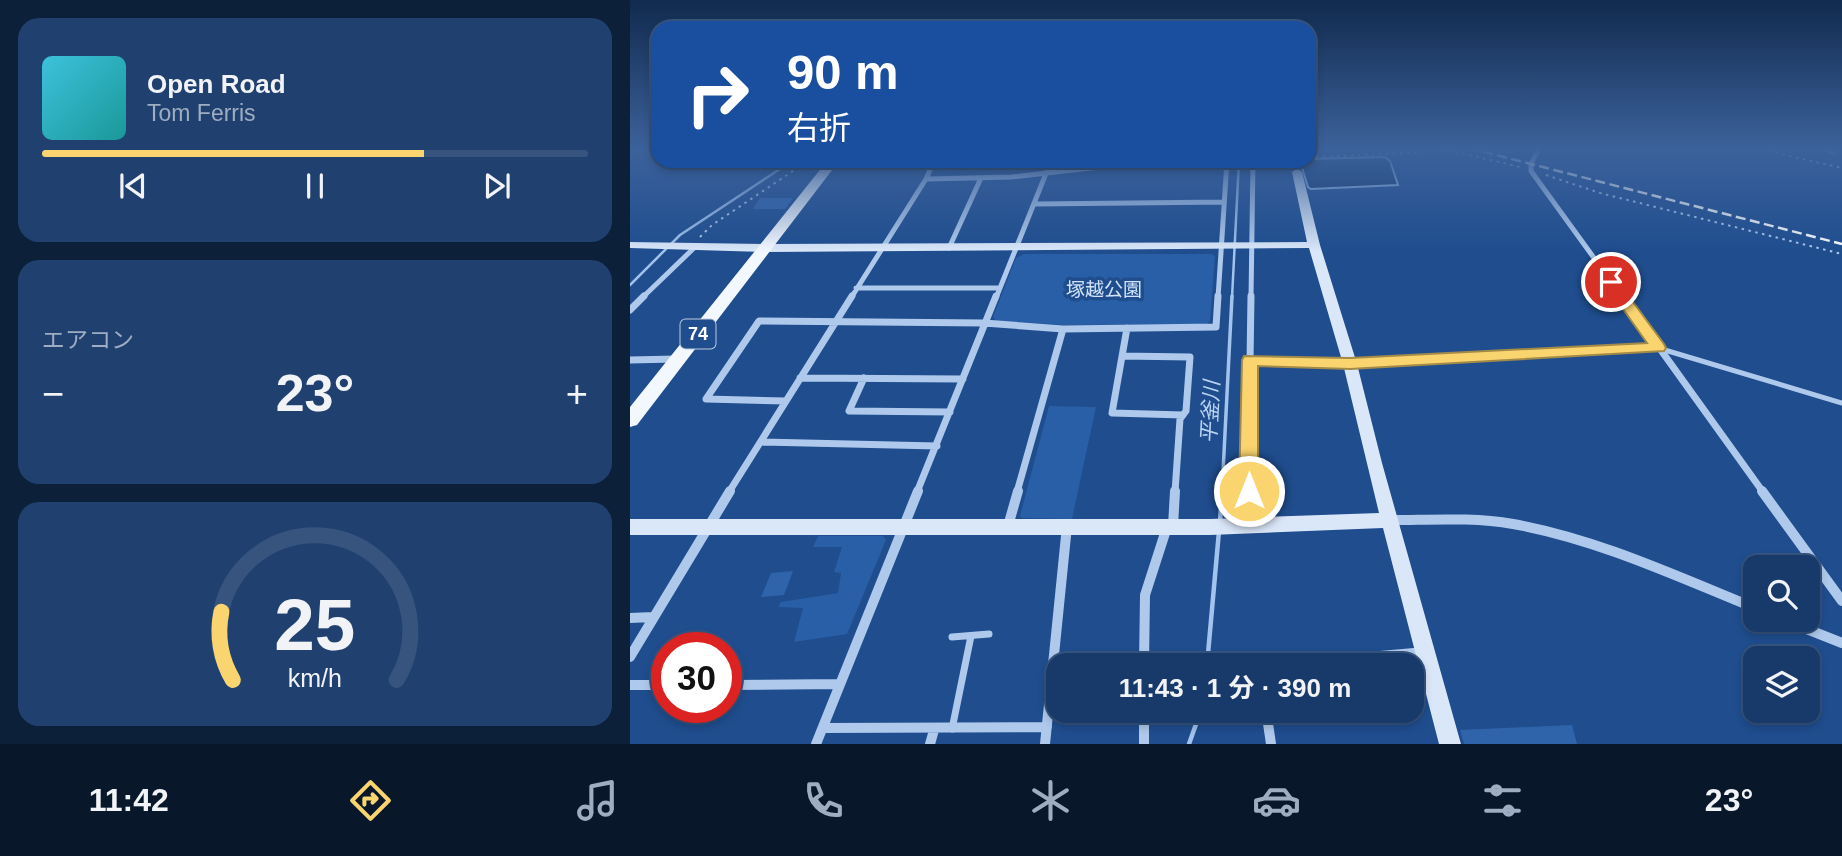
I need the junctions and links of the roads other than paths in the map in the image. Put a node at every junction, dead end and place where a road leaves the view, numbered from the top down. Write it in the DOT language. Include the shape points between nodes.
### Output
graph roads {
  1 [pos="816,183"];
  2 [pos="923,183"];
  3 [pos="979,183"];
  4 [pos="1042,183"];
  5 [pos="1225,183"];
  6 [pos="1252,183"];
  7 [pos="1300,183"];
  8 [pos="1540,183"];
  9 [pos="1224,202"];
  10 [pos="1034,204"];
  11 [pos="1223,245"];
  12 [pos="1248,245"];
  13 [pos="1314,245"];
  14 [pos="630,246"];
  15 [pos="692,247"];
  16 [pos="766,248"];
  17 [pos="881,248"];
  18 [pos="949,248"];
  19 [pos="1016,248"];
  20 [pos="856,288"];
  21 [pos="999,288"];
  22 [pos="630,310"];
  23 [pos="834,322"];
  24 [pos="984,323"];
  25 [pos="1127,328"];
  26 [pos="1063,329"];
  27 [pos="1658,348"];
  28 [pos="1122,356"];
  29 [pos="677,359"];
  30 [pos="630,360"];
  31 [pos="1250,360"];
  32 [pos="1350,363"];
  33 [pos="800,378"];
  34 [pos="864,379"];
  35 [pos="963,379"];
  36 [pos="786,401"];
  37 [pos="1842,403"];
  38 [pos="950,412"];
  39 [pos="1183,415"];
  40 [pos="630,420"];
  41 [pos="761,442"];
  42 [pos="937,446"];
  43 [pos="1390,520"];
  44 [pos="1008,526"];
  45 [pos="1067,526"];
  46 [pos="1244,526"];
  47 [pos="630,527"];
  48 [pos="706,527"];
  49 [pos="903,527"];
  50 [pos="1170,527"];
  51 [pos="1842,601"];
  52 [pos="1743,603"];
  53 [pos="653,617"];
  54 [pos="630,618"];
  55 [pos="1814,632"];
  56 [pos="989,634"];
  57 [pos="971,636"];
  58 [pos="952,638"];
  59 [pos="1842,643"];
  60 [pos="1425,652"];
  61 [pos="1144,653"];
  62 [pos="1414,653"];
  63 [pos="630,657"];
  64 [pos="840,684"];
  65 [pos="630,685"];
  66 [pos="651,685"];
  67 [pos="742,685"];
  68 [pos="1144,723"];
  69 [pos="1268,723"];
  70 [pos="1046,727"];
  71 [pos="823,728"];
  72 [pos="952,729"];
  73 [pos="934,730"];
  74 [pos="816,744"];
  75 [pos="930,744"];
  76 [pos="1045,744"];
  77 [pos="1144,744"];
  78 [pos="1270,744"];
  79 [pos="1450,744"];
  1 -- 16 [label="main road, 74"];
  2 -- 17 [label="street"];
  3 -- 18 [label="street"];
  4 -- 10 [label="street"];
  5 -- 9 [label="street"];
  6 -- 12 [label="street"];
  7 -- 13 [label="street"];
  8 -- 27 [label="street"];
  9 -- 10 [label="street"];
  9 -- 11 [label="street"];
  10 -- 19 [label="street"];
  11 -- 12 [label="street"];
  11 -- 19 [label="street"];
  11 -- 25 [label="street" via="1216,327"];
  12 -- 13 [label="street"];
  12 -- 31 [label="street"];
  13 -- 32 [label="street"];
  14 -- 15 [label="street"];
  15 -- 16 [label="street"];
  15 -- 22 [label="street"];
  16 -- 17 [label="street"];
  16 -- 29 [label="main road, 74"];
  17 -- 18 [label="street"];
  17 -- 20 [label="street"];
  18 -- 19 [label="street"];
  19 -- 21 [label="street"];
  20 -- 21 [label="street"];
  20 -- 23 [label="street"];
  21 -- 24 [label="street"];
  23 -- 24 [label="street"];
  23 -- 33 [label="street"];
  23 -- 36 [label="street" via="759,321 706,399"];
  24 -- 26 [label="street"];
  24 -- 35 [label="street"];
  25 -- 26 [label="street"];
  25 -- 28 [label="street"];
  26 -- 44 [label="street"];
  27 -- 32 [label="lane"];
  27 -- 37 [label="lane"];
  27 -- 51 [label="street"];
  28 -- 39 [label="street" via="1190,357"];
  28 -- 39 [label="street" via="1112,413"];
  29 -- 30 [label="street"];
  29 -- 40 [label="main road, 74"];
  31 -- 32 [label="street"];
  31 -- 46 [label="street" via="1248,515"];
  32 -- 43 [label="street"];
  33 -- 34 [label="street"];
  33 -- 36 [label="street"];
  34 -- 35 [label="street"];
  34 -- 38 [label="street" via="849,411"];
  35 -- 38 [label="street"];
  36 -- 41 [label="street"];
  38 -- 42 [label="street"];
  39 -- 50 [label="street"];
  41 -- 42 [label="street"];
  41 -- 48 [label="street"];
  42 -- 49 [label="street"];
  43 -- 46 [label="street"];
  43 -- 52 [label="street" via="1477,520 1526,526 1602,547"];
  43 -- 60 [label="street"];
  44 -- 45 [label="street"];
  44 -- 49 [label="street"];
  45 -- 50 [label="street"];
  45 -- 70 [label="street"];
  46 -- 50 [label="street"];
  47 -- 48 [label="street"];
  48 -- 49 [label="street"];
  48 -- 53 [label="street"];
  49 -- 64 [label="street"];
  50 -- 61 [label="street" via="1145,595"];
  53 -- 54 [label="street"];
  53 -- 63 [label="street"];
  55 -- 59 [label="street"];
  56 -- 57 [label="lane"];
  57 -- 58 [label="lane"];
  57 -- 72 [label="lane"];
  60 -- 62 [label="street"];
  60 -- 79 [label="street"];
  64 -- 67 [label="street"];
  64 -- 71 [label="street"];
  65 -- 66 [label="street"];
  68 -- 77 [label="street"];
  69 -- 78 [label="street"];
  70 -- 72 [label="street"];
  70 -- 76 [label="street"];
  71 -- 73 [label="street"];
  71 -- 74 [label="street"];
  72 -- 73 [label="street"];
  73 -- 75 [label="street"];
}
